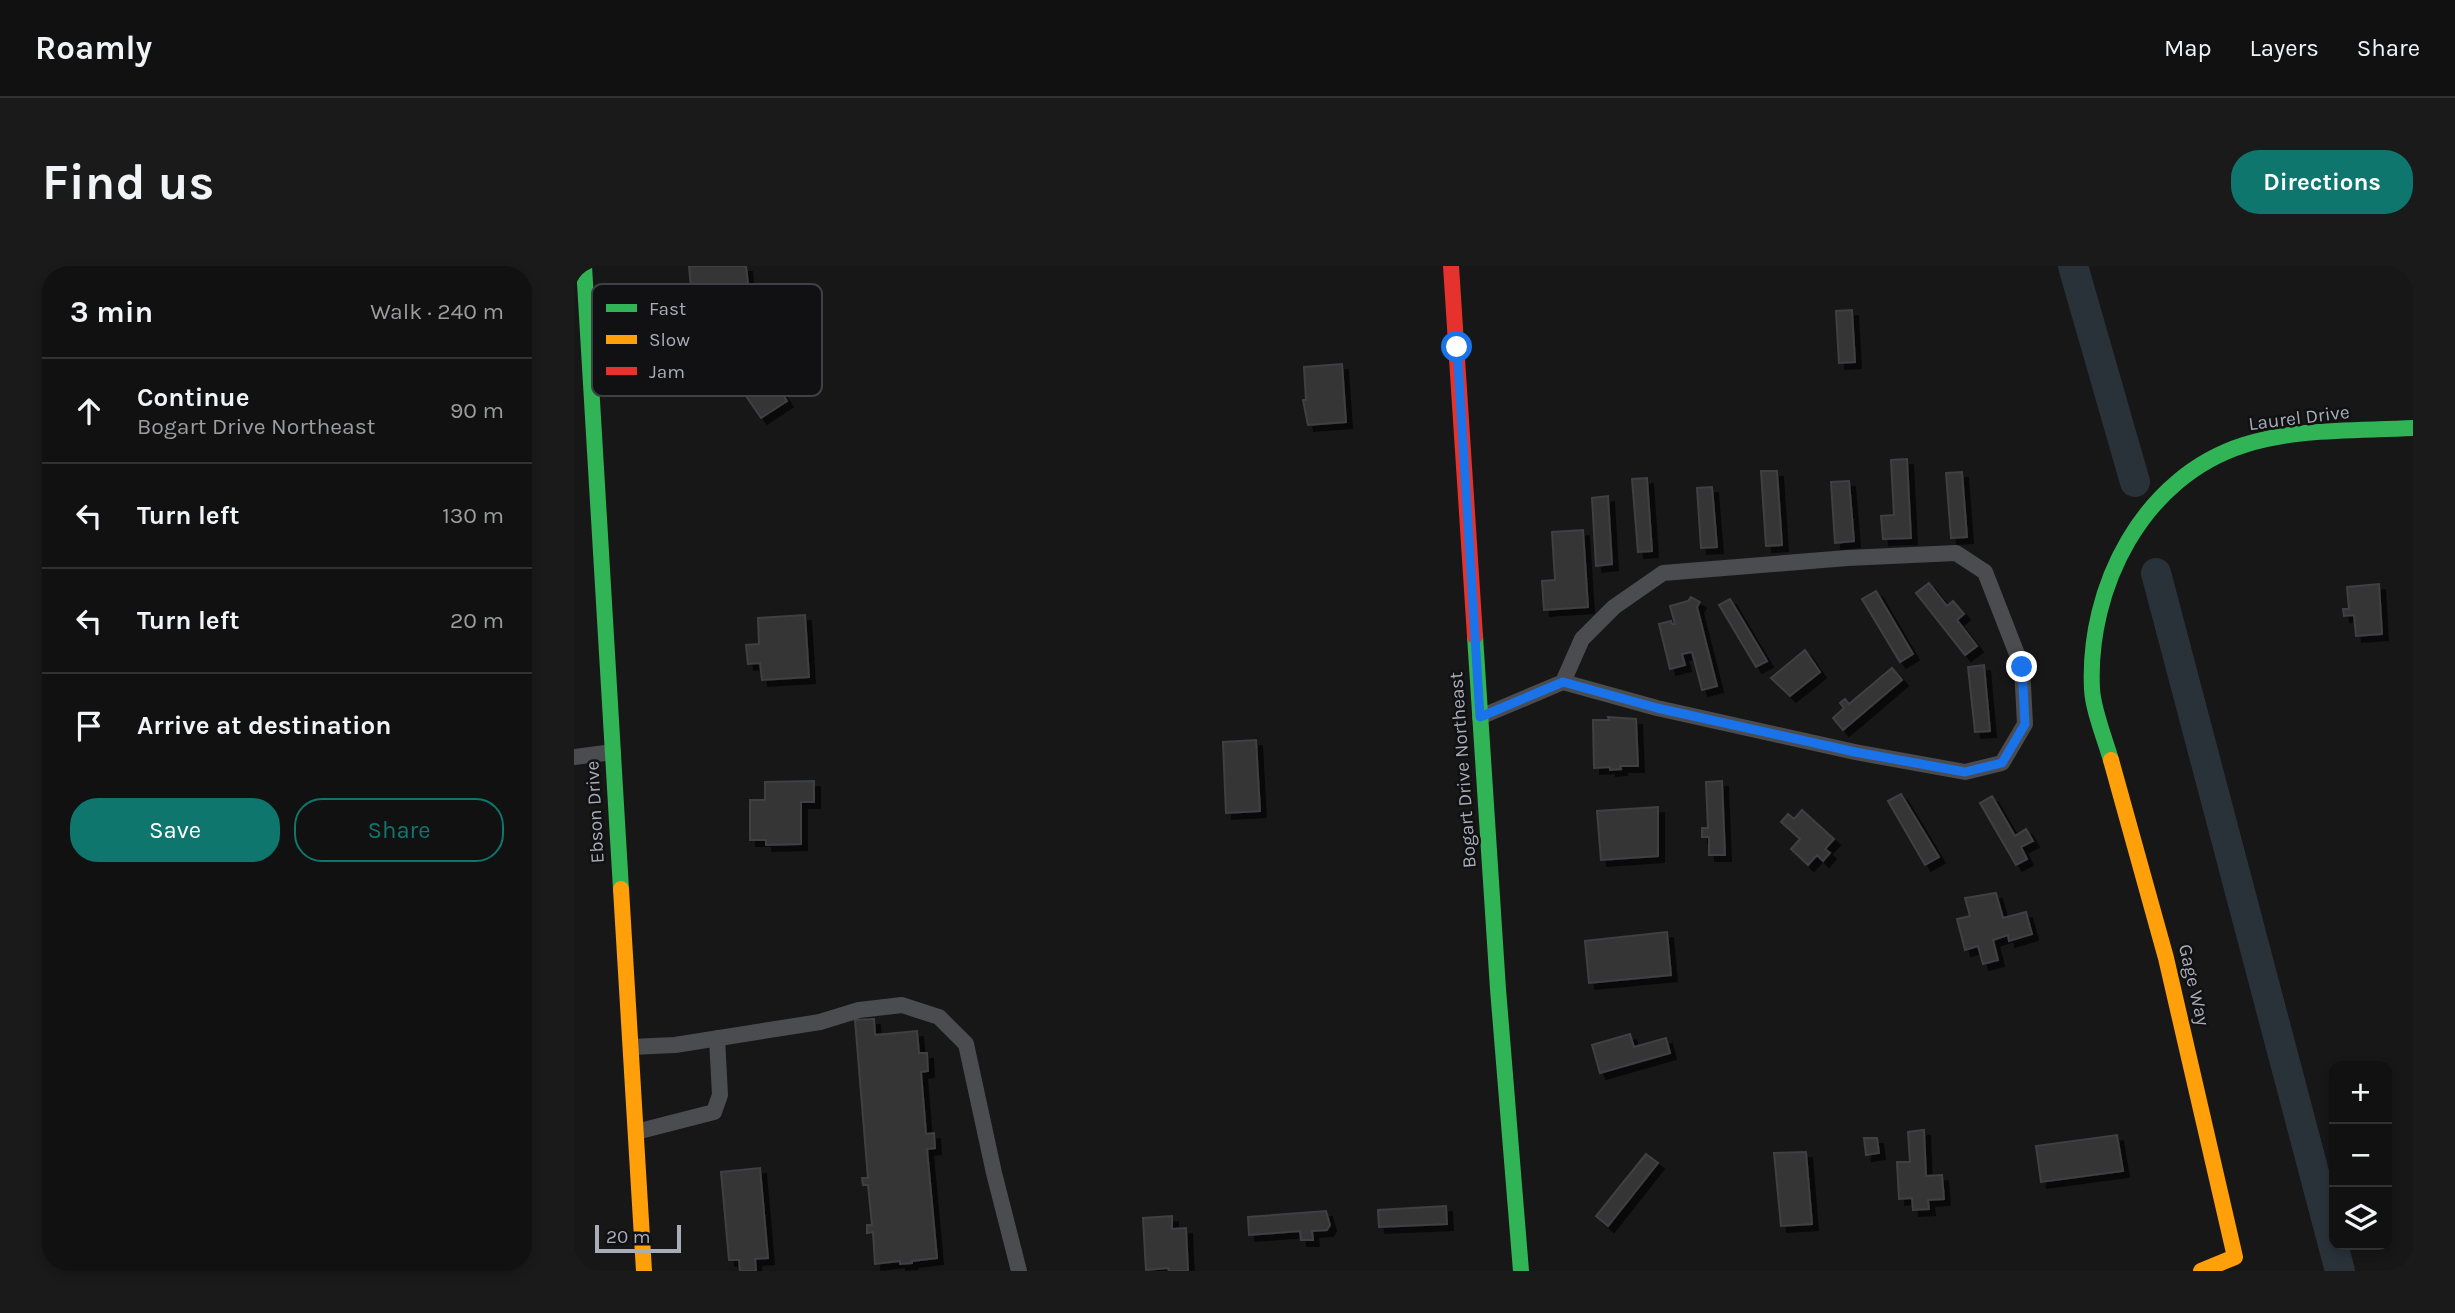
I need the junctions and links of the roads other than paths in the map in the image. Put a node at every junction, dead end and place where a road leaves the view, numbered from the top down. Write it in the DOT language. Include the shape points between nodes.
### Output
graph roads {
  1 [pos="584,266"];
  2 [pos="1451,266"];
  3 [pos="2413,428"];
  4 [pos="1563,682"];
  5 [pos="1480,717"];
  6 [pos="2101,726"];
  7 [pos="613,752"];
  8 [pos="574,757"];
  9 [pos="717,1038"];
  10 [pos="631,1047"];
  11 [pos="636,1132"];
  12 [pos="644,1271"];
  13 [pos="1019,1271"];
  14 [pos="1521,1271"];
  15 [pos="2201,1271"];
  1 -- 7 [label="street, Ebson Drive"];
  2 -- 5 [label="street, Bogart Drive Northeast"];
  3 -- 6 [label="street, Laurel Drive" via="2252,443 2217,456 2156,500 2133,529 2104,594 2092,660 2092,691"];
  4 -- 4 [label="lane" via="1855,752 1965,772 2002,763 2025,724 2022,667 1985,572 1956,553 1663,573 1614,607 1582,639"];
  4 -- 5 [label="lane"];
  5 -- 14 [label="street, Bogart Drive Northeast"];
  6 -- 15 [label="street, Gage Way" via="2166,958 2235,1257"];
  7 -- 8 [label="lane"];
  7 -- 10 [label="street, Ebson Drive"];
  9 -- 10 [label="lane"];
  9 -- 11 [label="lane" via="720,1095 714,1112"];
  9 -- 13 [label="lane" via="902,1005 939,1017 966,1044"];
  10 -- 11 [label="street, Ebson Drive"];
  11 -- 12 [label="street, Ebson Drive"];
}
